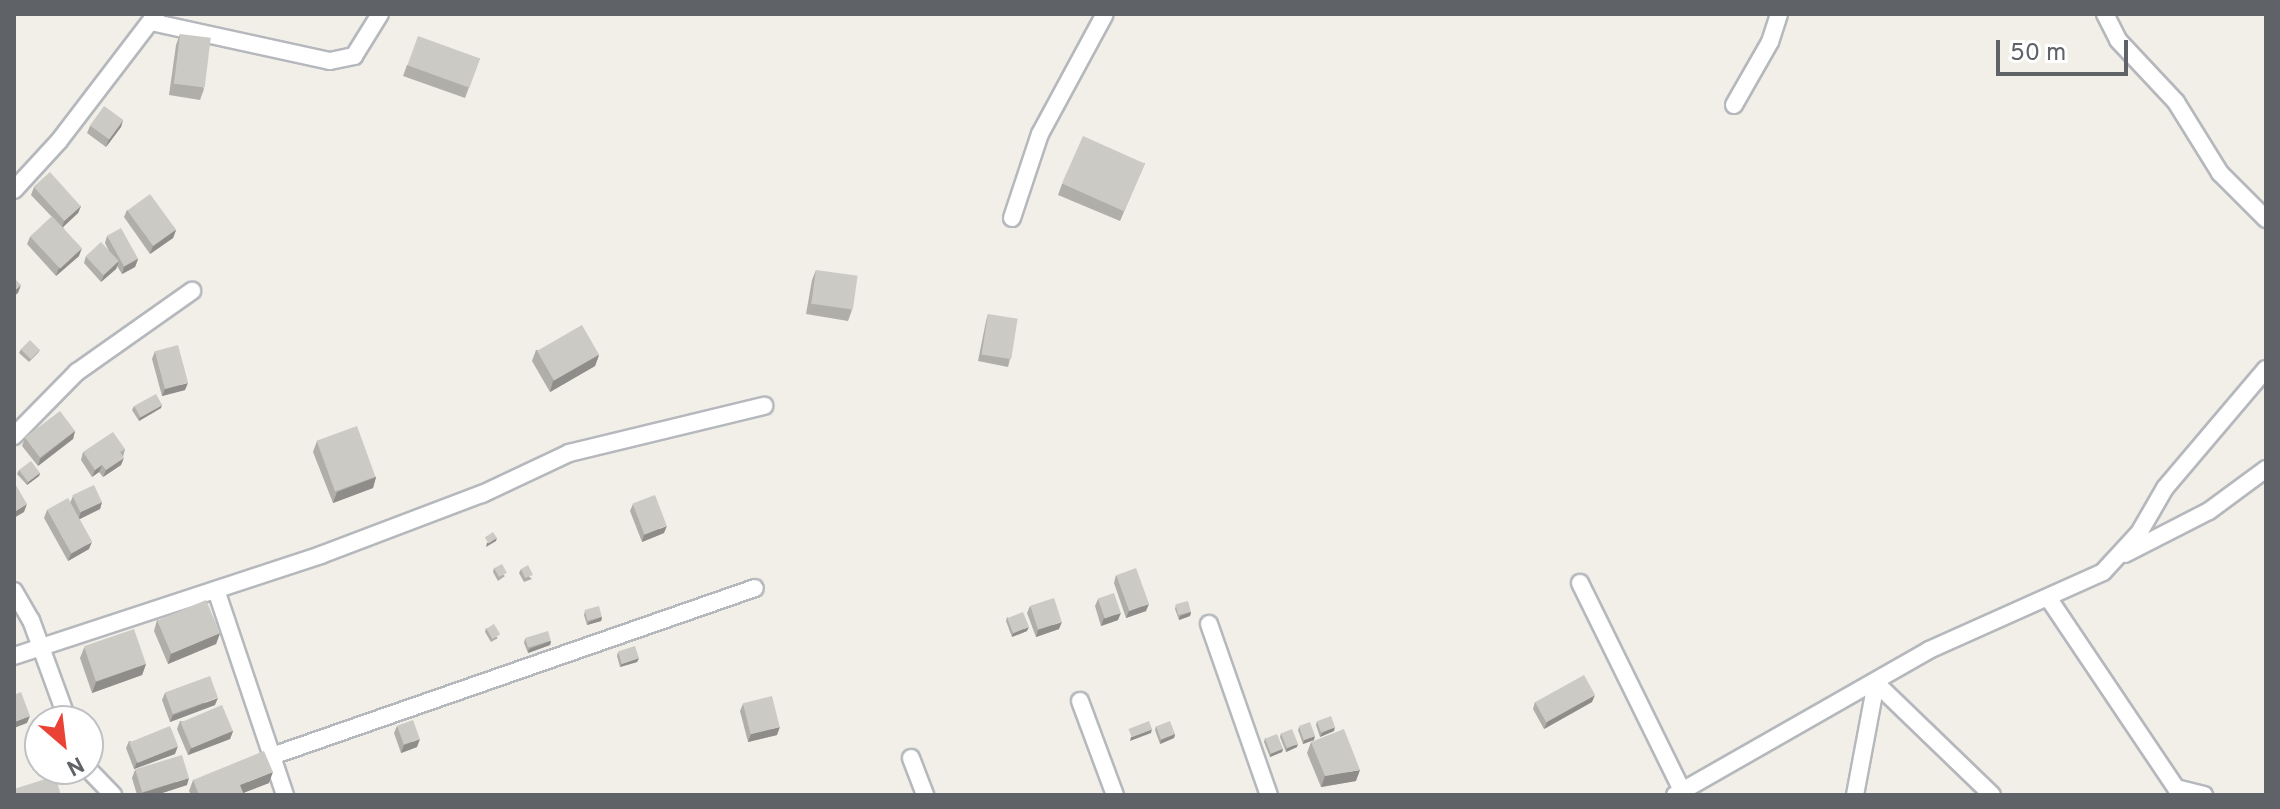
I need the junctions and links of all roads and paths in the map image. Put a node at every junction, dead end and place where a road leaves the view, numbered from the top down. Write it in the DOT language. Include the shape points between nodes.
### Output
graph roads {
  1 [pos="380,14"];
  2 [pos="1105,14"];
  3 [pos="1779,14"];
  4 [pos="2105,14"];
  5 [pos="154,18"];
  6 [pos="1734,105"];
  7 [pos="14,190"];
  8 [pos="1012,218"];
  9 [pos="2266,219"];
  10 [pos="192,291"];
  11 [pos="2266,369"];
  12 [pos="764,406"];
  13 [pos="14,436"];
  14 [pos="2266,469"];
  15 [pos="2120,556"];
  16 [pos="1580,583"];
  17 [pos="755,588"];
  18 [pos="216,590"];
  19 [pos="14,591"];
  20 [pos="2049,599"];
  21 [pos="1209,624"];
  22 [pos="41,651"];
  23 [pos="14,656"];
  24 [pos="1876,683"];
  25 [pos="1080,701"];
  26 [pos="62,705"];
  27 [pos="272,756"];
  28 [pos="911,758"];
  29 [pos="1678,793"];
  30 [pos="285,795"];
  31 [pos="925,795"];
  32 [pos="1115,795"];
  33 [pos="1269,795"];
  34 [pos="1855,795"];
  35 [pos="1992,795"];
  36 [pos="2204,795"];
  1 -- 5 [label="street" via="354,56 330,61"];
  2 -- 8 [label="street" via="1040,134"];
  3 -- 6 [label="street" via="1770,42"];
  4 -- 9 [label="street" via="2118,40 2176,102 2220,173"];
  5 -- 7 [label="street"];
  10 -- 13 [label="street" via="77,372"];
  11 -- 15 [label="street" via="2165,488"];
  12 -- 18 [label="street" via="569,453 482,494"];
  14 -- 15 [label="street" via="2209,511"];
  15 -- 20 [label="street" via="2103,572"];
  16 -- 29 [label="street"];
  17 -- 27 [label="street"];
  18 -- 22 [label="street" via="129,615"];
  18 -- 27 [label="street"];
  19 -- 22 [label="street"];
  20 -- 24 [label="street" via="1929,650"];
  20 -- 36 [label="street" via="2176,788"];
  21 -- 33 [label="street"];
  22 -- 23 [label="street"];
  22 -- 26 [label="street"];
  24 -- 29 [label="street"];
  24 -- 34 [label="street"];
  24 -- 35 [label="street"];
  25 -- 32 [label="street"];
  27 -- 30 [label="street"];
  28 -- 31 [label="street"];
}
